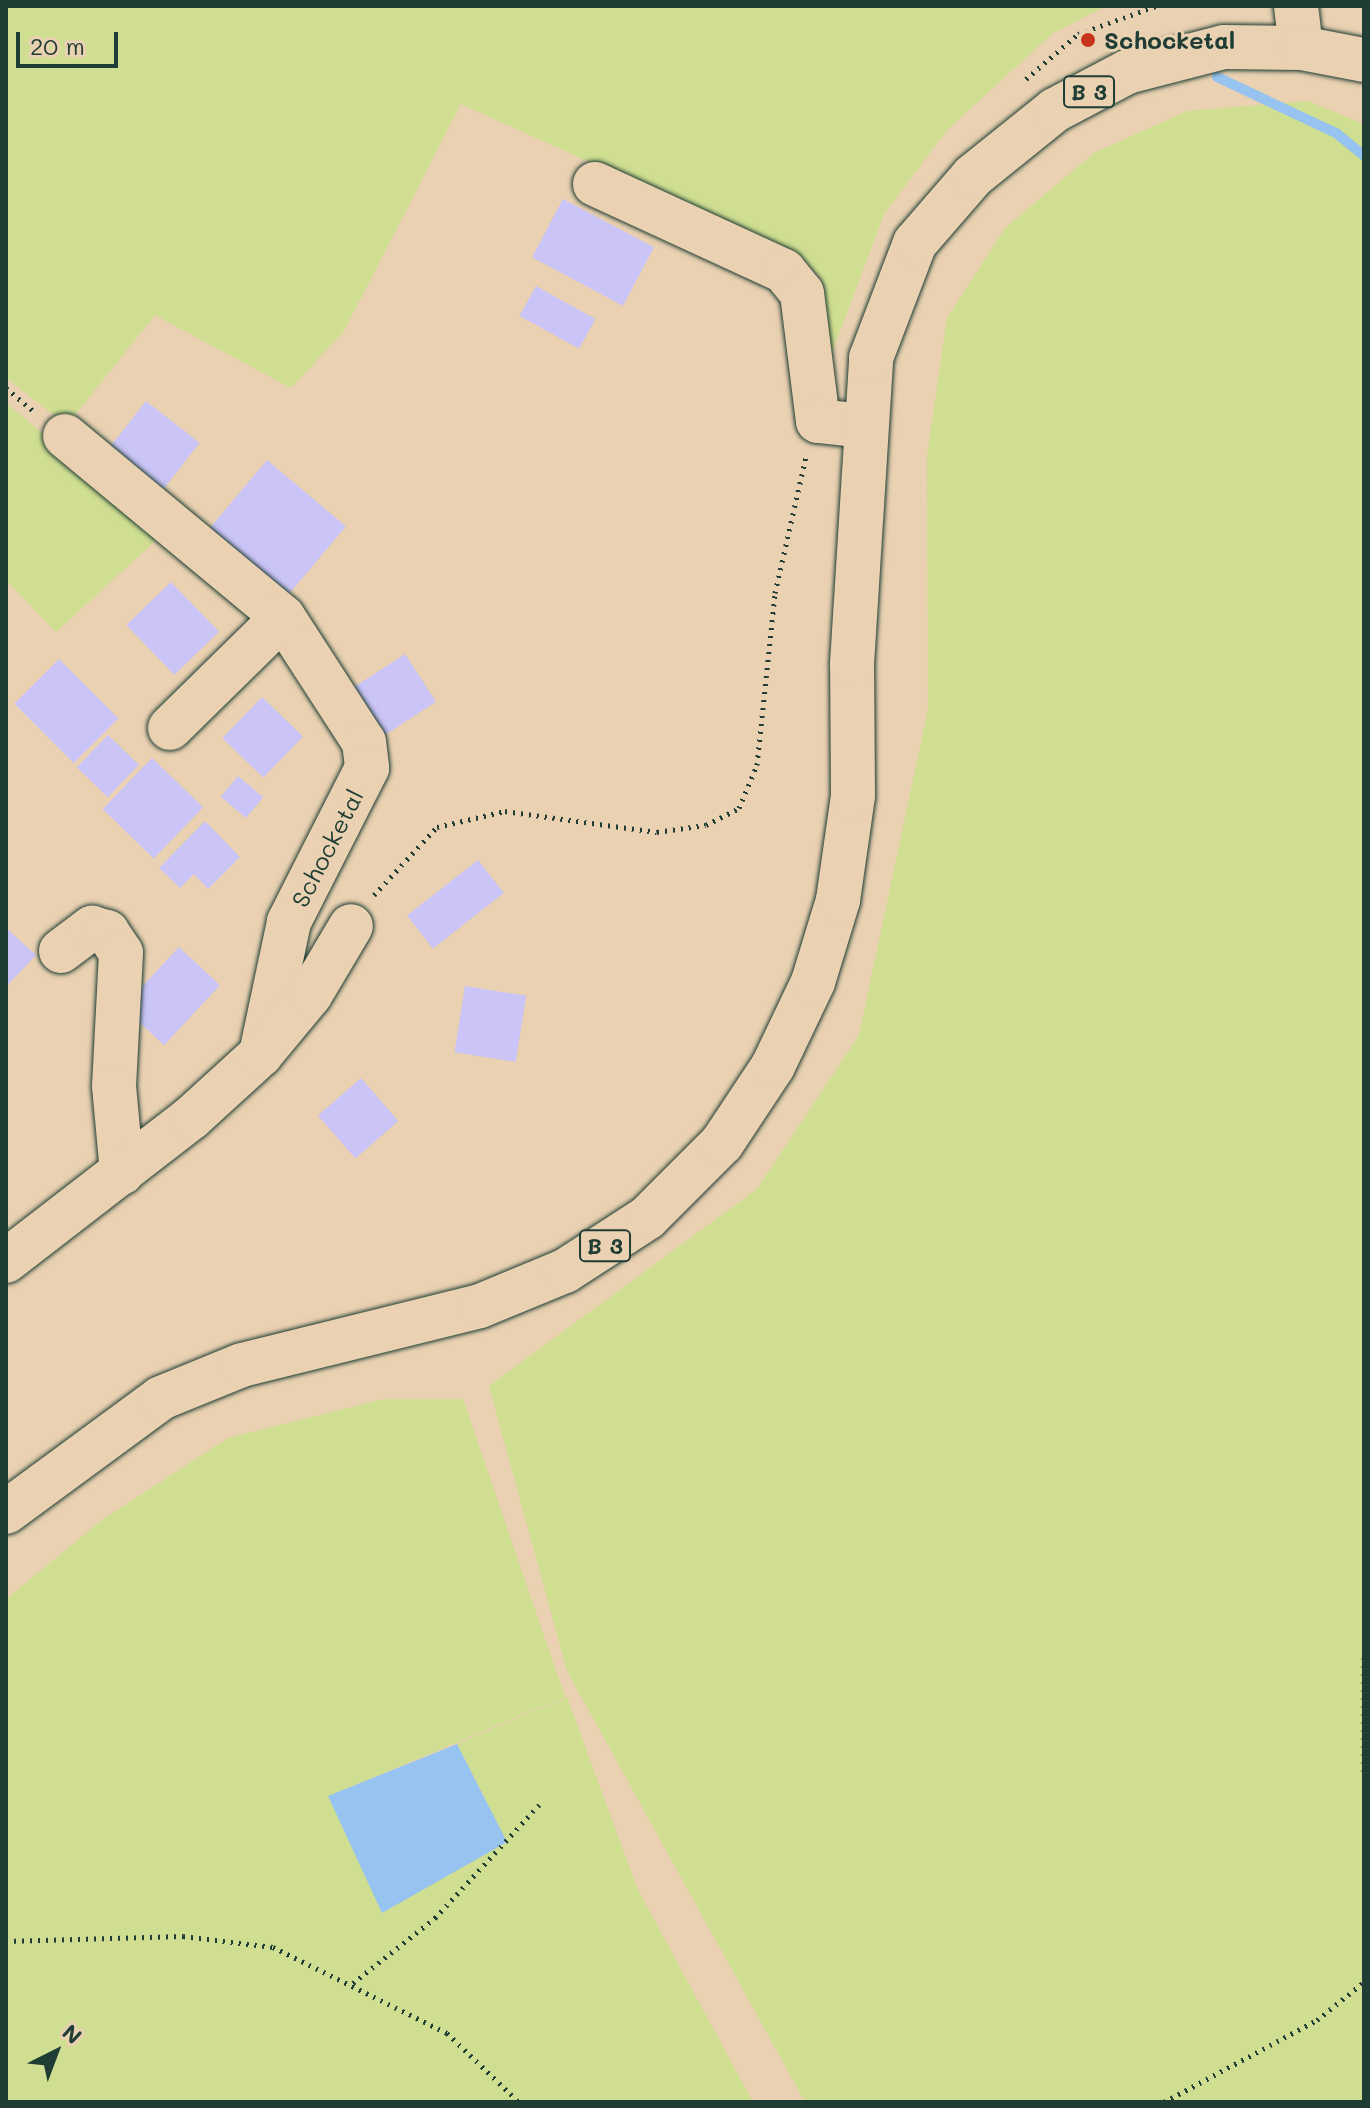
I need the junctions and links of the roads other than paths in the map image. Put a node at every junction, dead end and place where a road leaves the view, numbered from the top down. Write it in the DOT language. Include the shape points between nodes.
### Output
graph roads {
  1 [pos="1299,27"];
  2 [pos="1364,60"];
  3 [pos="595,184"];
  4 [pos="864,426"];
  5 [pos="65,436"];
  6 [pos="283,617"];
  7 [pos="170,728"];
  8 [pos="351,926"];
  9 [pos="61,951"];
  10 [pos="261,1054"];
  11 [pos="122,1173"];
  12 [pos="6,1261"];
  13 [pos="6,1512"];
  1 -- 2 [label="main road, B 3"];
  1 -- 4 [label="main road, B 3" via="1127,72 1055,110 973,176 915,243 871,358"];
  3 -- 4 [label="main road" via="784,271 802,293 818,421"];
  4 -- 13 [label="main road, B 3" via="853,796 838,900 813,982 773,1066 722,1143 647,1218 565,1271 480,1306 242,1365 161,1398"];
  5 -- 6 [label="main road, Schocketal"];
  6 -- 7 [label="main road"];
  6 -- 10 [label="main road, Schocketal" via="348,711 367,768 289,922"];
  8 -- 10 [label="main road" via="310,995"];
  9 -- 11 [label="main road" via="92,928 107,932 121,953 114,1086"];
  10 -- 11 [label="main road"];
  11 -- 12 [label="main road"];
}
